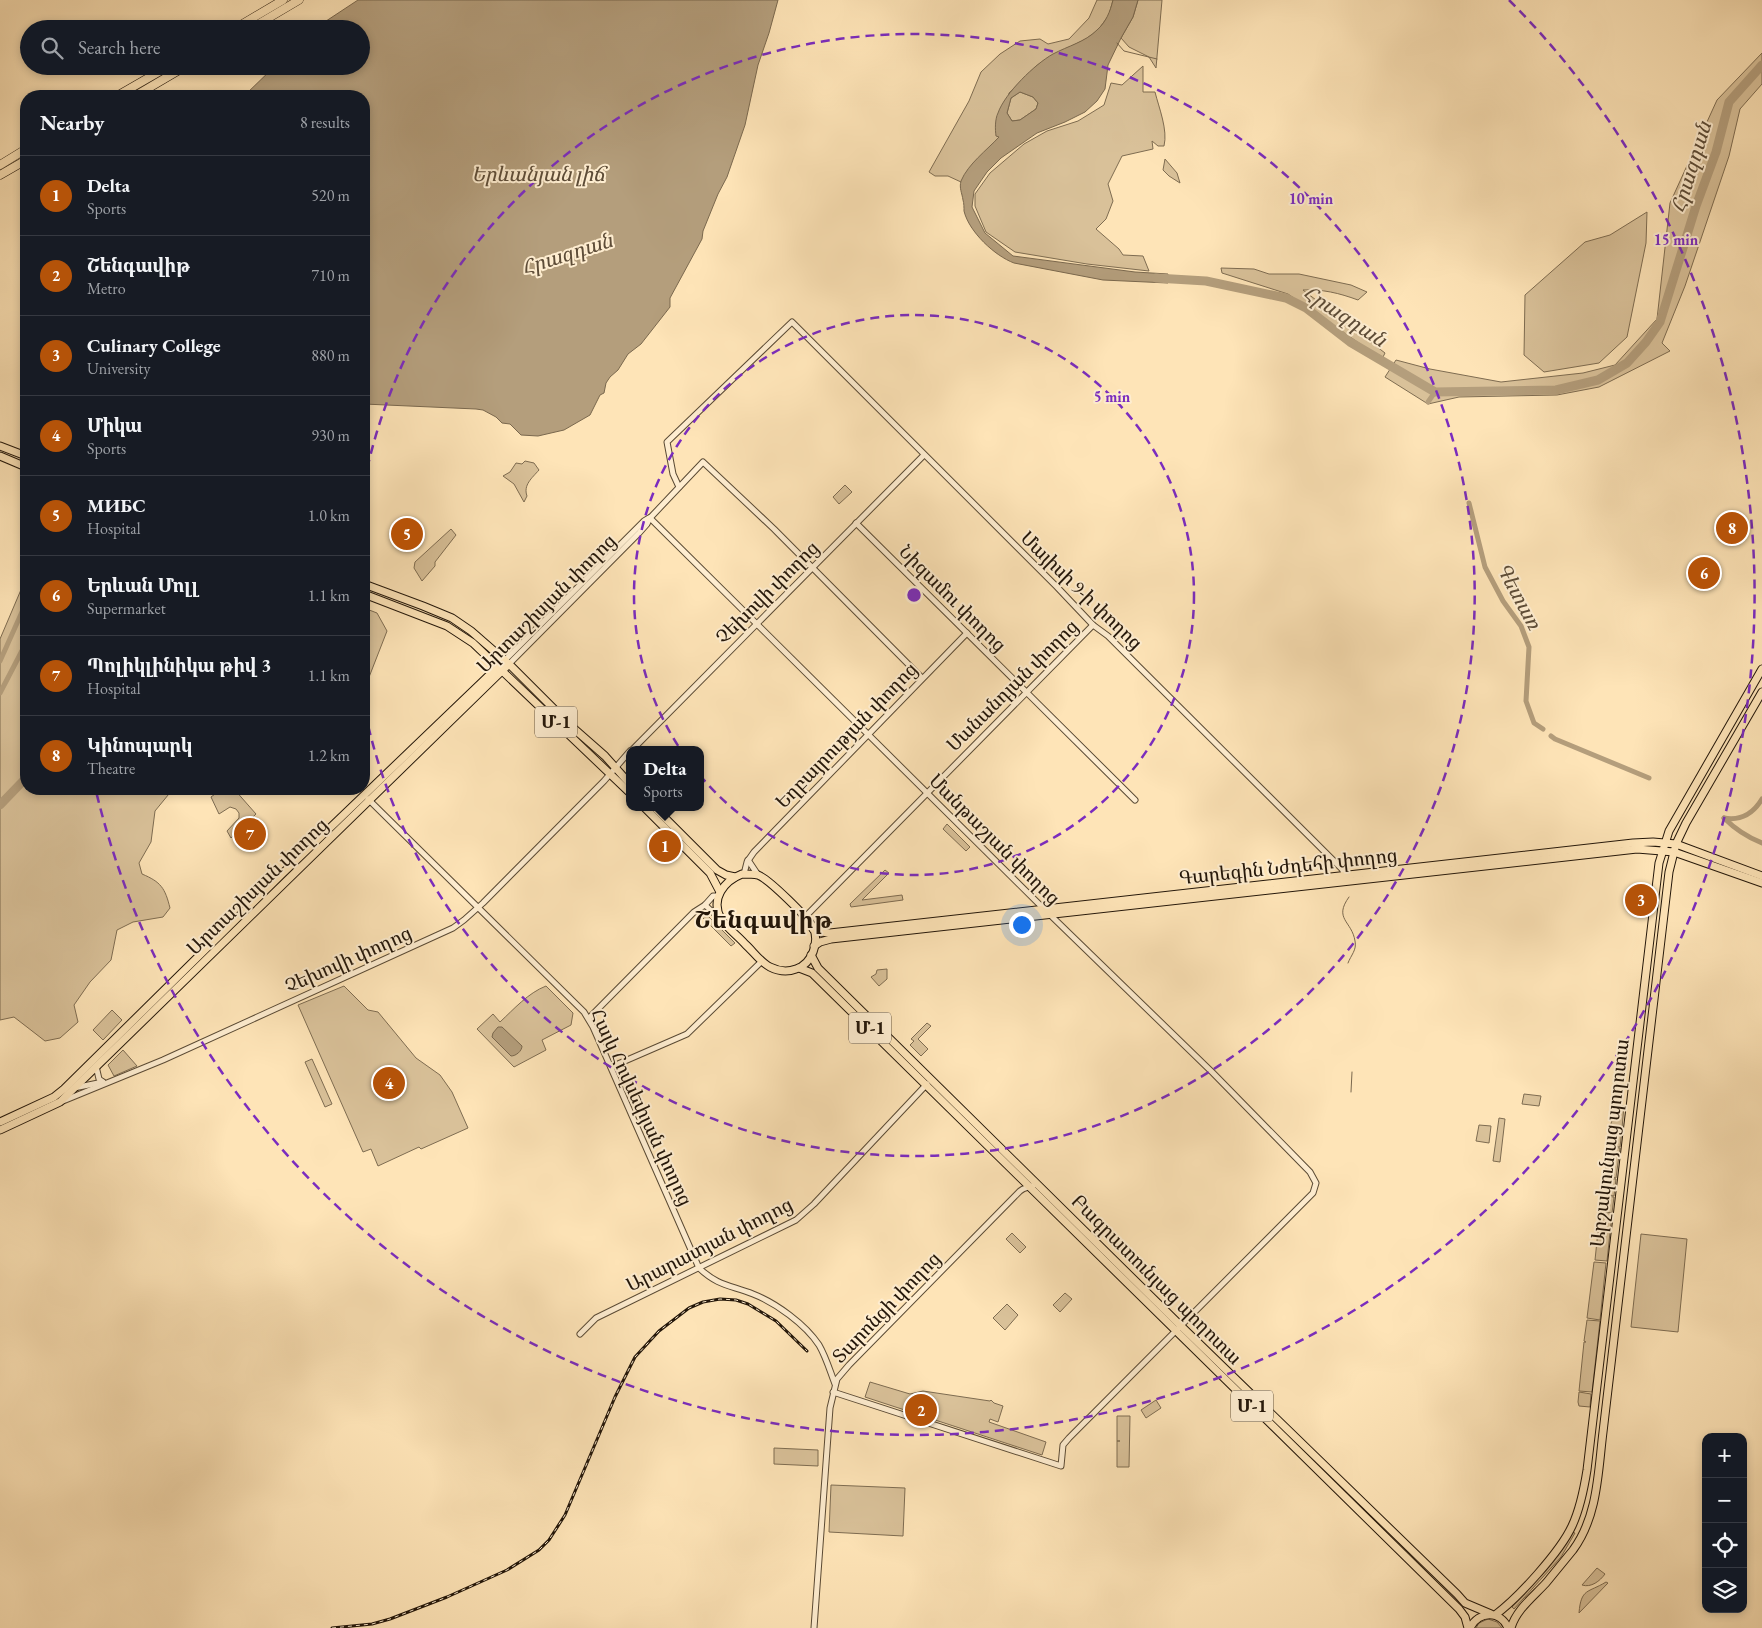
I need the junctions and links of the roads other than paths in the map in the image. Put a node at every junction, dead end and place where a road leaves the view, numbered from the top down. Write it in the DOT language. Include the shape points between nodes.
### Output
graph roads {
  1 [pos="283,0"];
  2 [pos="299,0"];
  3 [pos="249,20"];
  4 [pos="265,20"];
  5 [pos="153,75"];
  6 [pos="171,75"];
  7 [pos="127,90"];
  8 [pos="145,90"];
  9 [pos="20,153"];
  10 [pos="20,163"];
  11 [pos="0,165"];
  12 [pos="0,175"];
  13 [pos="0,446"];
  14 [pos="20,454"];
  15 [pos="924,455"];
  16 [pos="0,456"];
  17 [pos="20,464"];
  18 [pos="679,487"];
  19 [pos="650,518"];
  20 [pos="856,523"];
  21 [pos="813,566"];
  22 [pos="370,586"];
  23 [pos="370,596"];
  24 [pos="756,623"];
  25 [pos="1093,624"];
  26 [pos="967,633"];
  27 [pos="507,662"];
  28 [pos="501,668"];
  29 [pos="1762,669"];
  30 [pos="922,678"];
  31 [pos="1026,691"];
  32 [pos="1762,692"];
  33 [pos="1734,717"];
  34 [pos="1744,723"];
  35 [pos="868,735"];
  36 [pos="636,746"];
  37 [pos="626,756"];
  38 [pos="610,773"];
  39 [pos="626,782"];
  40 [pos="626,789"];
  41 [pos="927,792"];
  42 [pos="367,798"];
  43 [pos="1135,800"];
  44 [pos="648,811"];
  45 [pos="658,811"];
  46 [pos="1676,844"];
  47 [pos="1664,846"];
  48 [pos="1674,852"];
  49 [pos="748,860"];
  50 [pos="744,874"];
  51 [pos="758,875"];
  52 [pos="1762,876"];
  53 [pos="734,877"];
  54 [pos="1346,879"];
  55 [pos="1762,884"];
  56 [pos="719,894"];
  57 [pos="705,905"];
  58 [pos="477,907"];
  59 [pos="1044,910"];
  60 [pos="1050,915"];
  61 [pos="805,917"];
  62 [pos="722,920"];
  63 [pos="814,929"];
  64 [pos="814,946"];
  65 [pos="811,955"];
  66 [pos="762,961"];
  67 [pos="799,968"];
  68 [pos="1644,985"];
  69 [pos="1655,987"];
  70 [pos="1642,1003"];
  71 [pos="1653,1003"];
  72 [pos="589,1018"];
  73 [pos="96,1066"];
  74 [pos="611,1068"];
  75 [pos="103,1082"];
  76 [pos="927,1084"];
  77 [pos="74,1088"];
  78 [pos="64,1089"];
  79 [pos="60,1102"];
  80 [pos="0,1122"];
  81 [pos="0,1130"];
  82 [pos="1038,1184"];
  83 [pos="1029,1186"];
  84 [pos="1615,1225"];
  85 [pos="1627,1227"];
  86 [pos="699,1268"];
  87 [pos="1178,1329"];
  88 [pos="580,1334"];
  89 [pos="835,1384"];
  90 [pos="833,1392"];
  91 [pos="1590,1438"];
  92 [pos="1602,1440"];
  93 [pos="1572,1526"];
  94 [pos="1583,1532"];
  95 [pos="1493,1615"];
  96 [pos="814,1628"];
  97 [pos="1469,1628"];
  98 [pos="1509,1628"];
  1 -- 3 [label="highway"];
  2 -- 4 [label="highway"];
  5 -- 7 [label="highway"];
  6 -- 8 [label="highway"];
  9 -- 11 [label="highway"];
  10 -- 12 [label="highway"];
  13 -- 14 [label="main road"];
  15 -- 18 [label="street, Մայիսի 9-ի փողոց" via="792,322 667,442 672,474"];
  15 -- 20 [label="street, Չեխովի փողոց"];
  15 -- 25 [label="street, Մայիսի 9-ի փողոց"];
  16 -- 17 [label="main road"];
  18 -- 19 [label="street, Արտաշիսյան փողոց"];
  18 -- 21 [label="street, Արտաշիսյան փողոց" via="705,462"];
  19 -- 24 [label="street, Մանթաշյան փողոց"];
  19 -- 27 [label="street, Արտաշիսյան փողոց"];
  20 -- 21 [label="street, Չեխովի փողոց"];
  20 -- 26 [label="street, Նիզամու փողոց"];
  21 -- 24 [label="street, Չեխովի փողոց"];
  21 -- 30 [label="street"];
  22 -- 27 [label="main road, Մ-1" via="452,618"];
  23 -- 28 [label="main road, Մ-1" via="447,626 473,643"];
  24 -- 35 [label="street, Մանթաշյան փողոց"];
  24 -- 36 [label="street, Չեխովի փողոց"];
  25 -- 31 [label="street, Մանանդյան փողոց"];
  25 -- 54 [label="street, Մայիսի 9-ի փողոց" via="1342,869"];
  26 -- 30 [label="street, Եղբայրության փողոց"];
  26 -- 31 [label="street, Նիզամու փողոց"];
  27 -- 28 [label="main road, Արտաշիսյան փողոց"];
  27 -- 38 [label="main road, Մ-1"];
  28 -- 38 [label="main road, Մ-1"];
  28 -- 42 [label="main road, Արտաշիսյան փողոց"];
  29 -- 33 [label="main road, Արշակունյաց պողոտա"];
  30 -- 35 [label="street, Եղբայրության փողոց"];
  31 -- 41 [label="street, Մանանդյան փողոց"];
  31 -- 43 [label="street, Նիզամու փողոց"];
  32 -- 34 [label="main road, Արշակունյաց պողոտա"];
  33 -- 34 [label="main road"];
  33 -- 47 [label="main road, Արշակունյաց պողոտա" via="1680,811"];
  34 -- 46 [label="main road, Արշակունյաց պողոտա"];
  35 -- 41 [label="street, Մանթաշյան փողոց"];
  35 -- 49 [label="street, Եղբայրության փողոց"];
  37 -- 38 [label="street, Չեխովի փողոց"];
  38 -- 39 [label="main road, Մ-1"];
  38 -- 40 [label="main road, Մ-1"];
  38 -- 58 [label="street, Չեխովի փողոց"];
  41 -- 59 [label="street, Մանթաշյան փողոց"];
  41 -- 61 [label="street, Մանանդյան փողոց"];
  42 -- 58 [label="street, Հայկ Հովսեփյան փողոց"];
  42 -- 73 [label="main road, Արտաշիսյան փողոց"];
  42 -- 78 [label="main road, Արտաշիսյան փողոց" via="283,872"];
  44 -- 56 [label="main road" via="710,873"];
  45 -- 53 [label="main road" via="717,870"];
  46 -- 47 [label="main road, Գարեգին Նժդեհի փողոց"];
  46 -- 48 [label="main road, Արշակունյաց պողոտա"];
  46 -- 52 [label="main road, Գարեգին Նժդեհի փողոց"];
  47 -- 48 [label="main road, Գարեգին Նժդեհի փողոց"];
  47 -- 54 [label="main road, Գարեգին Նժդեհի փողոց" via="1620,844"];
  47 -- 68 [label="main road, Արշակունյաց պողոտա"];
  48 -- 55 [label="main road, Գարեգին Նժդեհի փողոց"];
  48 -- 69 [label="main road, Արշակունյաց պողոտա" via="1668,872"];
  49 -- 50 [label="street, Եղբայրության փողոց"];
  49 -- 51 [label="street"];
  50 -- 51 [label="main road"];
  50 -- 53 [label="main road"];
  51 -- 61 [label="main road"];
  53 -- 56 [label="main road"];
  54 -- 59 [label="main road, Գարեգին Նժդեհի փողոց"];
  54 -- 60 [label="main road, Գարեգին Նժդեհի փողոց"];
  56 -- 57 [label="street"];
  56 -- 62 [label="main road" via="718,909"];
  57 -- 62 [label="street"];
  57 -- 72 [label="street" via="694,912"];
  58 -- 72 [label="street, Հայկ Հովսեփյան փողոց"];
  58 -- 75 [label="street, Չեխովի փողոց" via="452,926"];
  58 -- 79 [label="street, Չեխովի փողոց" via="446,931 163,1060"];
  59 -- 60 [label="street, Մանթաշյան փողոց"];
  59 -- 63 [label="main road, Գարեգին Նժդեհի փողոց" via="830,933"];
  60 -- 64 [label="main road, Գարեգին Նժդեհի փողոց" via="831,939"];
  60 -- 87 [label="street, Մանթաշյան փողոց" via="1256,1116 1310,1172 1316,1183 1313,1192"];
  61 -- 63 [label="main road"];
  62 -- 66 [label="main road"];
  63 -- 64 [label="main road"];
  64 -- 65 [label="main road"];
  65 -- 67 [label="main road"];
  65 -- 82 [label="main road, Բագրատունյաց պողոտա / Մ-1" via="818,968"];
  66 -- 67 [label="main road" via="786,971"];
  66 -- 74 [label="street" via="686,1034"];
  67 -- 76 [label="main road, Բագրատունյաց պողոտա / Մ-1" via="812,973"];
  68 -- 69 [label="main road" via="1648,990"];
  68 -- 70 [label="main road, Արշակունյաց պողոտա"];
  69 -- 71 [label="main road, Արշակունյաց պողոտա"];
  70 -- 71 [label="main road" via="1648,997"];
  70 -- 84 [label="main road, Արշակունյաց պողոտա"];
  71 -- 85 [label="main road, Արշակունյաց պողոտա"];
  72 -- 74 [label="street, Հայկ Հովսեփյան փողոց"];
  73 -- 75 [label="street" via="98,1078"];
  73 -- 77 [label="main road, Արտաշիսյան փողոց"];
  74 -- 86 [label="street, Հայկ Հովսեփյան փողոց"];
  75 -- 77 [label="street, Չեխովի փողոց"];
  76 -- 83 [label="main road, Բագրատունյաց պողոտա / Մ-1"];
  76 -- 86 [label="street, Արարատյան փողոց" via="796,1220"];
  77 -- 78 [label="street, Չեխովի փողոց"];
  77 -- 79 [label="main road, Արտաշիսյան փողոց"];
  78 -- 80 [label="main road, Արտաշիսյան փողոց" via="54,1098"];
  79 -- 81 [label="main road, Արտաշիսյան փողոց"];
  82 -- 83 [label="street"];
  82 -- 87 [label="main road, Բագրատունյաց պողոտա / Մ-1"];
  83 -- 87 [label="main road, Բագրատունյաց պողոտա / Մ-1"];
  83 -- 89 [label="street, Տարոնցի փողոց" via="1020,1191 849,1364"];
  84 -- 85 [label="main road"];
  84 -- 91 [label="main road, Արշակունյաց պողոտա"];
  85 -- 92 [label="main road, Արշակունյաց պողոտա"];
  86 -- 88 [label="street, Արարատյան փողոց" via="596,1318"];
  86 -- 89 [label="street, Հայկ Հովսեփյան փողոց" via="719,1283 774,1303 798,1323 819,1345"];
  87 -- 90 [label="street" via="1069,1438 1064,1446 1061,1466"];
  87 -- 95 [label="main road, Բագրատունյաց պողոտա / Մ-1" via="1466,1602"];
  87 -- 97 [label="main road, Բագրատունյաց պողոտա / Մ-1" via="1459,1609"];
  89 -- 90 [label="street, Տարոնցի փողոց"];
  90 -- 96 [label="street, Տարոնցի փողոց"];
  91 -- 92 [label="main road"];
  91 -- 93 [label="main road, Արշակունյաց պողոտա" via="1584,1486"];
  92 -- 94 [label="main road, Արշակունյաց պողոտա" via="1595,1498"];
  93 -- 94 [label="main road" via="1580,1527"];
  93 -- 95 [label="main road, Արշակունյաց պողոտա" via="1562,1544 1513,1601"];
  94 -- 98 [label="main road, Արշակունյաց պողոտա" via="1574,1549 1517,1614"];
  95 -- 97 [label="main road, Արշակունյաց պողոտա" via="1478,1618"];
  95 -- 98 [label="main road, Բագրատունյաց պողոտա"];
}
